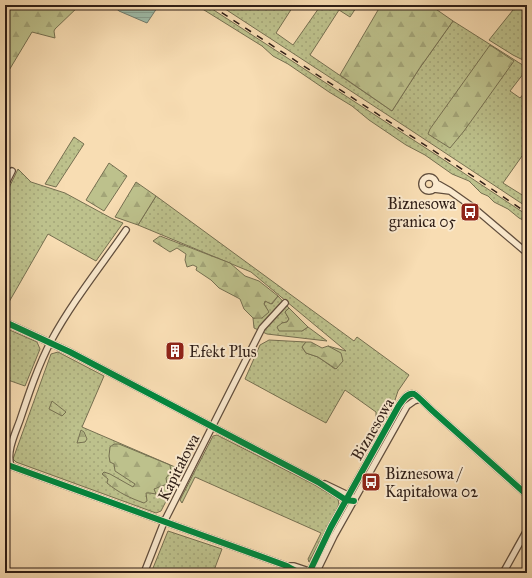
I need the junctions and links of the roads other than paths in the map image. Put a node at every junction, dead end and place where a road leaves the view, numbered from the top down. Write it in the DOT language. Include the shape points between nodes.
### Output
graph roads {
  1 [pos="12,171"];
  2 [pos="436,182"];
  3 [pos="5,185"];
  4 [pos="434,189"];
  5 [pos="450,191"];
  6 [pos="126,230"];
  7 [pos="527,253"];
  8 [pos="285,303"];
  9 [pos="5,322"];
  10 [pos="50,342"];
  11 [pos="420,399"];
  12 [pos="212,426"];
  13 [pos="8,465"];
  14 [pos="527,495"];
  15 [pos="348,498"];
  16 [pos="354,501"];
  17 [pos="164,522"];
  18 [pos="527,530"];
  19 [pos="287,566"];
  20 [pos="144,573"];
  21 [pos="300,573"];
  22 [pos="312,573"];
  23 [pos="502,573"];
  1 -- 3 [label="street"];
  2 -- 4 [label="street"];
  2 -- 4 [label="street" via="430,176 423,181 426,190"];
  2 -- 5 [label="street"];
  4 -- 5 [label="street"];
  5 -- 7 [label="street"];
  6 -- 10 [label="street"];
  8 -- 12 [label="street, Kapitałowa" via="260,331"];
  9 -- 10 [label="street"];
  10 -- 12 [label="street"];
  10 -- 13 [label="street" via="17,428"];
  11 -- 14 [label="street, Biznesowa"];
  11 -- 15 [label="street, Biznesowa" via="411,394 402,400"];
  11 -- 16 [label="street, Biznesowa" via="407,406"];
  12 -- 15 [label="street" via="330,486"];
  12 -- 17 [label="street, Kapitałowa"];
  13 -- 17 [label="street"];
  15 -- 16 [label="street"];
  15 -- 22 [label="street, Biznesowa" via="322,544"];
  16 -- 22 [label="street, Biznesowa"];
  17 -- 19 [label="street"];
  17 -- 20 [label="street, Kapitałowa"];
  18 -- 23 [label="street"];
  19 -- 21 [label="street"];
  19 -- 22 [label="street"];
}
